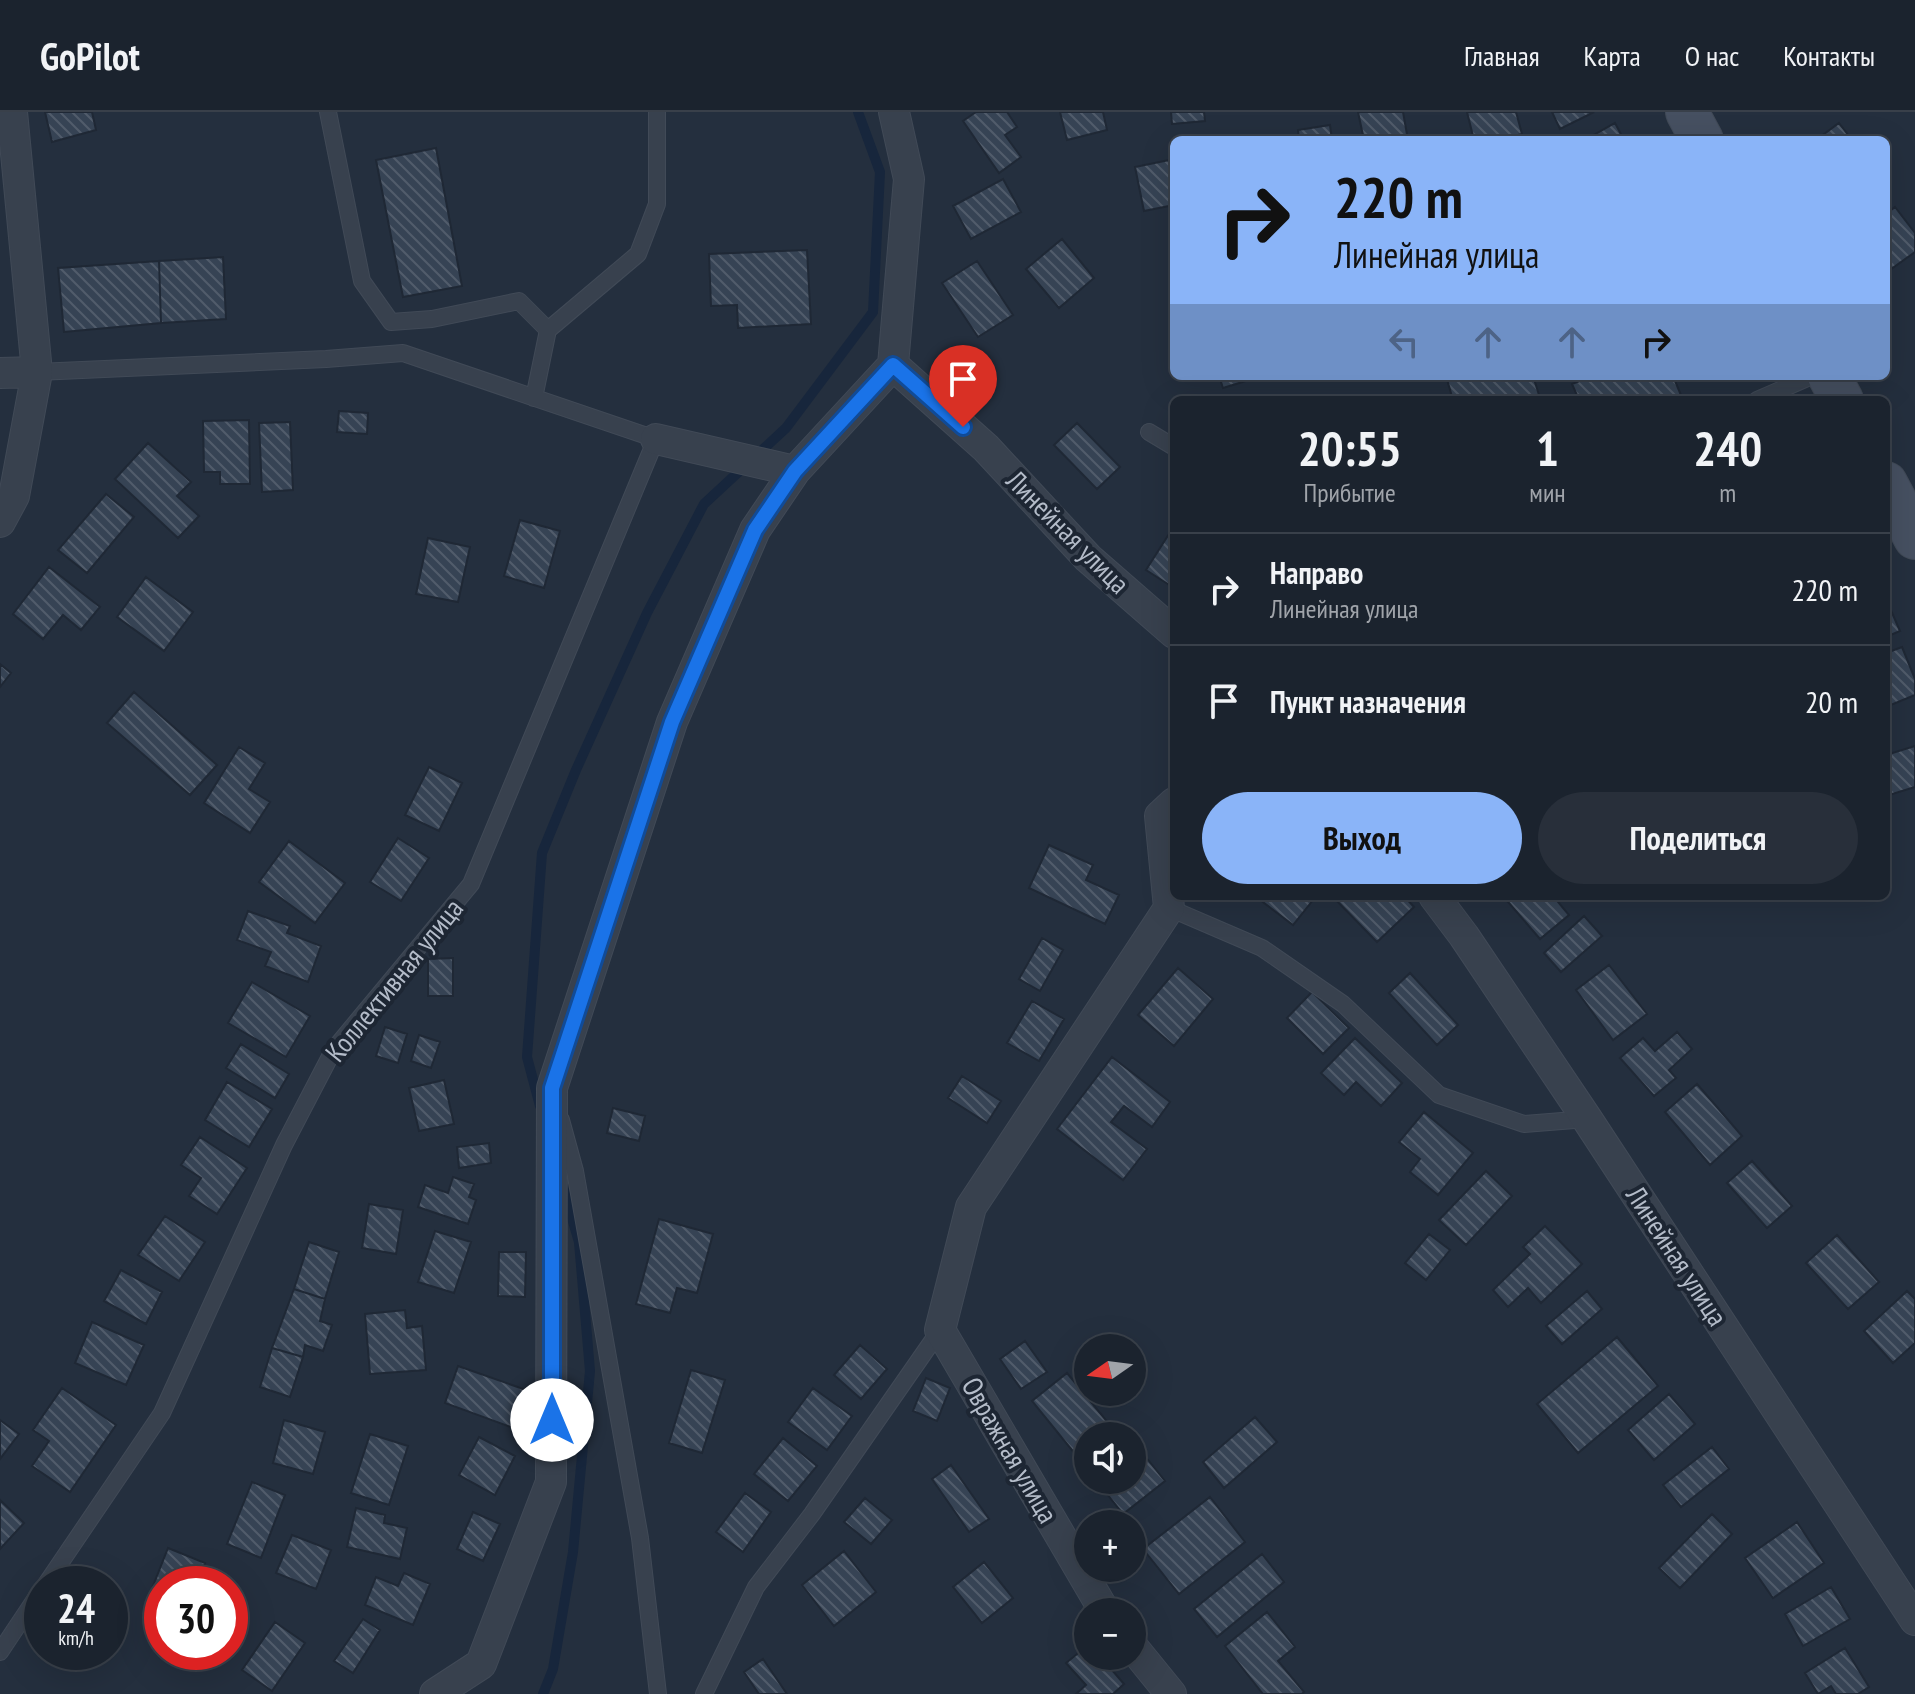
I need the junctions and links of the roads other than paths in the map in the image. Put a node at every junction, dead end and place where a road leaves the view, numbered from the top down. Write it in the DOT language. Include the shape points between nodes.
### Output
graph roads {
  1 [pos="12,112"];
  2 [pos="328,112"];
  3 [pos="657,112"];
  4 [pos="894,112"];
  5 [pos="1687,112"];
  6 [pos="1700,136"];
  7 [pos="548,330"];
  8 [pos="893,365"];
  9 [pos="37,372"];
  10 [pos="0,373"];
  11 [pos="1803,380"];
  12 [pos="1766,396"];
  13 [pos="534,398"];
  14 [pos="1149,432"];
  15 [pos="656,439"];
  16 [pos="1170,445"];
  17 [pos="795,471"];
  18 [pos="1890,491"];
  19 [pos="0,522"];
  20 [pos="1915,538"];
  21 [pos="1170,630"];
  22 [pos="1170,807"];
  23 [pos="1437,900"];
  24 [pos="1169,908"];
  25 [pos="552,1088"];
  26 [pos="1587,1119"];
  27 [pos="940,1330"];
  28 [pos="58,1566"];
  29 [pos="1097,1598"];
  30 [pos="1910,1604"];
  31 [pos="24,1616"];
  32 [pos="0,1652"];
  33 [pos="1146,1663"];
  34 [pos="435,1694"];
  35 [pos="658,1694"];
  36 [pos="704,1694"];
  37 [pos="1171,1694"];
  1 -- 9 [label="street"];
  2 -- 7 [label="lane" via="362,281 391,322 519,301"];
  3 -- 7 [label="lane" via="657,204 638,254"];
  4 -- 8 [label="street" via="909,179"];
  5 -- 6 [label="street"];
  7 -- 13 [label="lane"];
  8 -- 17 [label="street"];
  8 -- 21 [label="street, Линейная улица" via="986,448 1088,558"];
  9 -- 10 [label="street"];
  9 -- 13 [label="lane" via="403,353"];
  9 -- 19 [label="street" via="14,496"];
  11 -- 12 [label="lane"];
  13 -- 15 [label="lane"];
  14 -- 16 [label="lane"];
  15 -- 17 [label="street"];
  15 -- 28 [label="lane, Коллективная улица" via="471,884 334,1049 284,1145 162,1413"];
  17 -- 25 [label="street" via="755,530 672,722"];
  18 -- 20 [label="street"];
  22 -- 24 [label="street" via="1160,816"];
  23 -- 26 [label="street, Линейная улица"];
  24 -- 26 [label="lane" via="1262,948 1320,988 1439,1095 1524,1124"];
  24 -- 27 [label="street" via="971,1207"];
  25 -- 34 [label="street" via="551,1482 481,1664"];
  25 -- 35 [label="lane" via="575,1171 607,1349 640,1538"];
  26 -- 30 [label="street, Линейная улица"];
  27 -- 29 [label="street, Овражная улица"];
  27 -- 36 [label="lane" via="756,1587"];
  31 -- 32 [label="lane"];
  33 -- 37 [label="street"];
}
